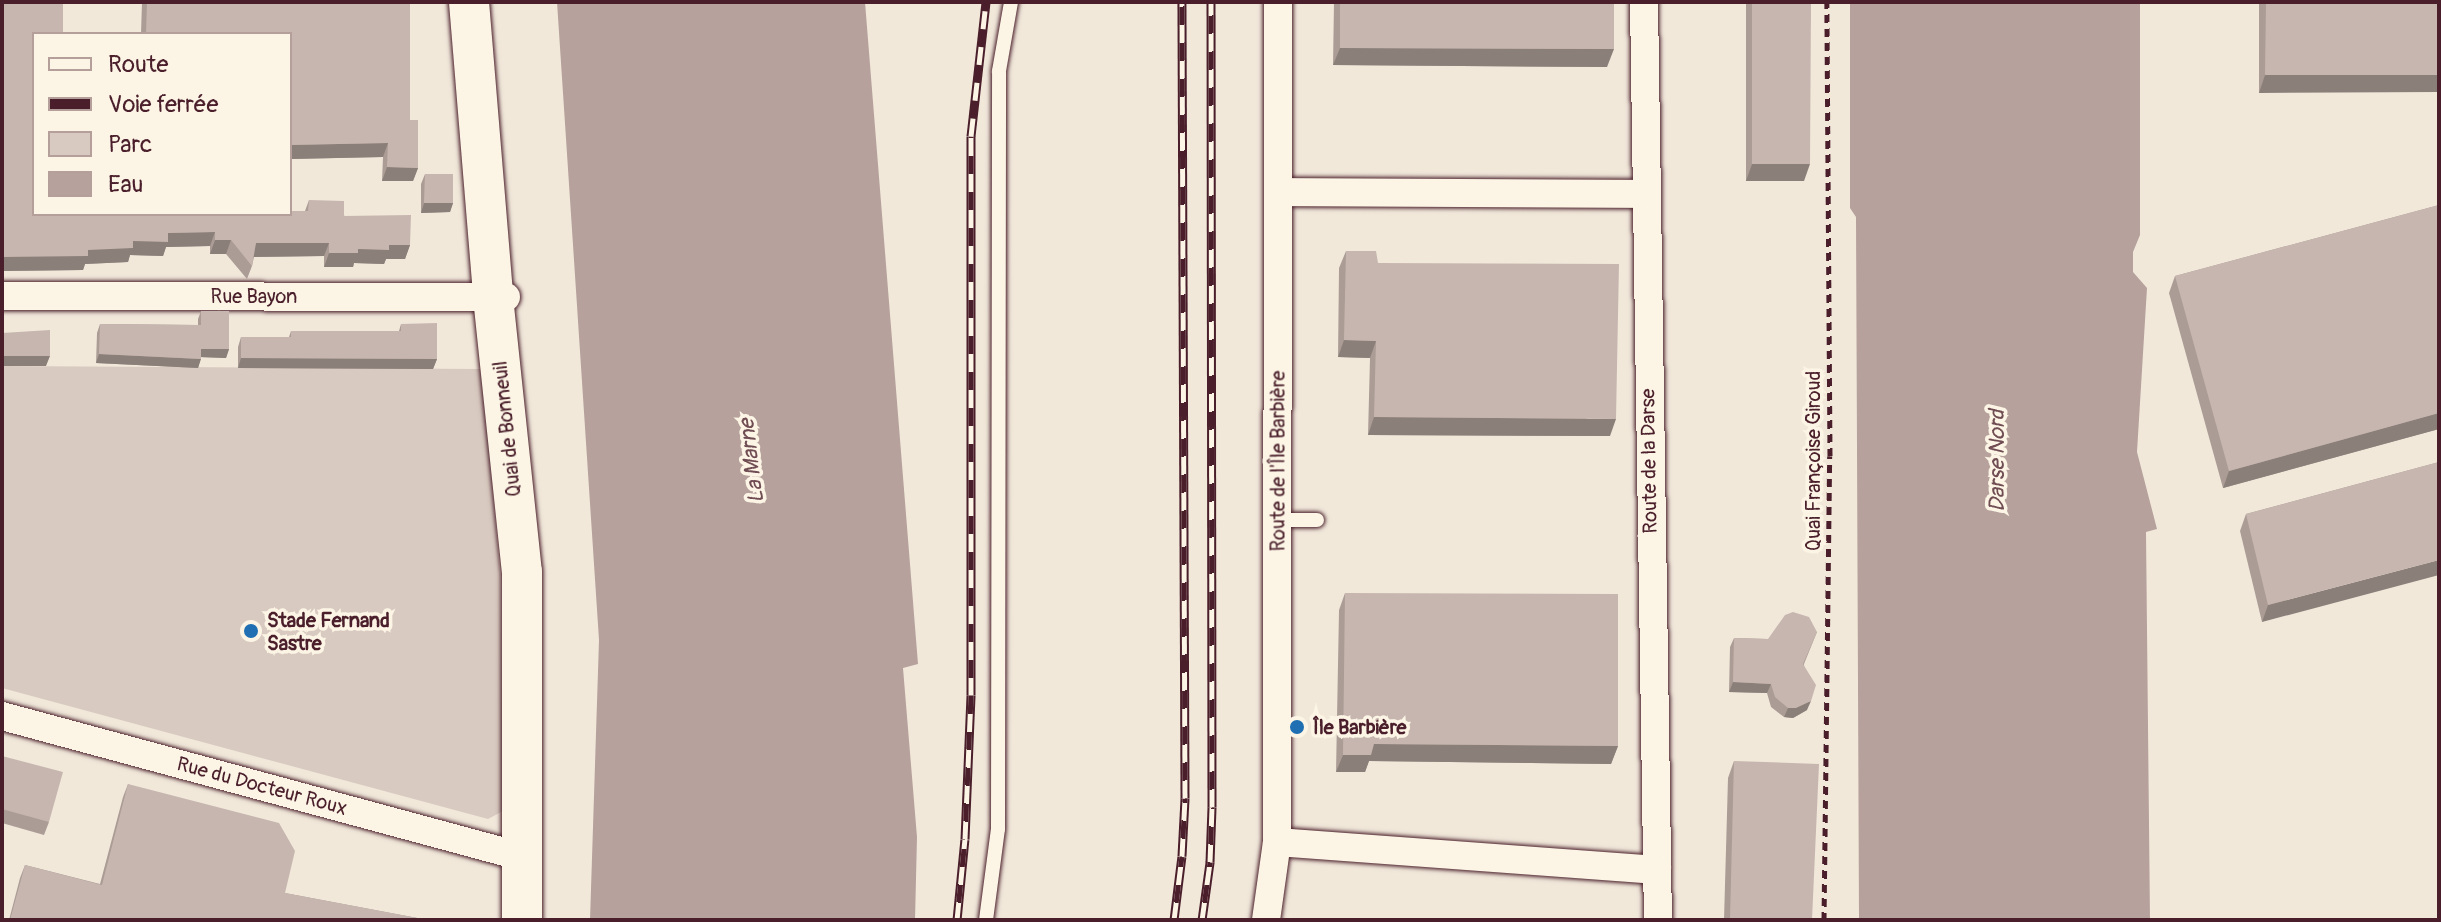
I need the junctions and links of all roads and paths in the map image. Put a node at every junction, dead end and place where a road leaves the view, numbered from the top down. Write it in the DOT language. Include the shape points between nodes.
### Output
graph roads {
  1 [pos="469,2"];
  2 [pos="1011,2"];
  3 [pos="1278,2"];
  4 [pos="1644,2"];
  5 [pos="1827,2"];
  6 [pos="1279,192"];
  7 [pos="1644,194"];
  8 [pos="2,296"];
  9 [pos="499,297"];
  10 [pos="1278,520"];
  11 [pos="1317,520"];
  12 [pos="2,716"];
  13 [pos="1277,842"];
  14 [pos="523,857"];
  15 [pos="1657,870"];
  16 [pos="522,920"];
  17 [pos="986,920"];
  18 [pos="1266,920"];
  19 [pos="1658,920"];
  20 [pos="1824,920"];
  1 -- 9 [label="street, Quai de Bonneuil"];
  2 -- 17 [label="lane" via="999,71 998,829"];
  3 -- 6 [label="street, Route de l'Île Barbière"];
  4 -- 7 [label="street, Route de la Darse"];
  5 -- 20 [label="path, Quai Françoise Giroud" via="1830,456"];
  6 -- 7 [label="street"];
  6 -- 10 [label="street, Route de l'Île Barbière"];
  7 -- 15 [label="street, Route de la Darse"];
  8 -- 9 [label="street, Rue Bayon"];
  9 -- 14 [label="street, Quai de Bonneuil" via="522,572"];
  10 -- 11 [label="lane"];
  10 -- 13 [label="street, Route de l'Île Barbière"];
  12 -- 14 [label="street, Rue du Docteur Roux"];
  13 -- 15 [label="street"];
  13 -- 18 [label="street, Route de l'Île Barbière"];
  14 -- 16 [label="street, Quai de Bonneuil"];
  15 -- 19 [label="street, Route de la Darse"];
}
